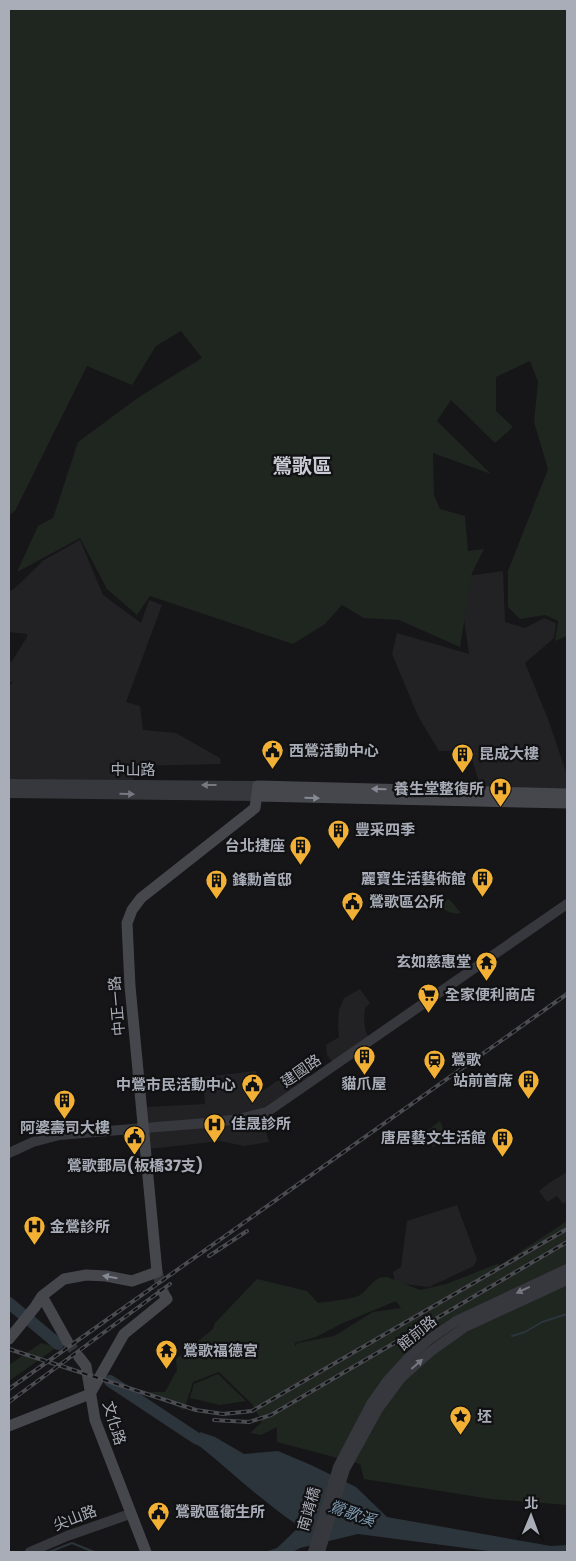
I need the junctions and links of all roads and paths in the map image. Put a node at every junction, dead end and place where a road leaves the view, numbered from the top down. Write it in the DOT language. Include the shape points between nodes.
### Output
graph roads {
  1 [pos="9,784"];
  2 [pos="257,791"];
  3 [pos="9,793"];
  4 [pos="567,794"];
  5 [pos="567,803"];
  6 [pos="567,904"];
  7 [pos="143,1128"];
  8 [pos="9,1153"];
  9 [pos="567,1269"];
  10 [pos="567,1280"];
  11 [pos="164,1294"];
  12 [pos="42,1296"];
  13 [pos="9,1339"];
  14 [pos="67,1341"];
  15 [pos="79,1357"];
  16 [pos="92,1389"];
  17 [pos="9,1426"];
  18 [pos="339,1475"];
  19 [pos="130,1514"];
  20 [pos="30,1552"];
  21 [pos="146,1552"];
  22 [pos="312,1552"];
  23 [pos="320,1552"];
  2 -- 1 [label="street, 中山路, one-way"];
  3 -- 2 [label="street, 中山路, one-way"];
  4 -- 2 [label="main road, one-way"];
  2 -- 5 [label="main road, one-way"];
  2 -- 7 [label="main road, 中正一路" via="255,808 142,898 127,923"];
  6 -- 7 [label="street, 建國路" via="267,1112 239,1119"];
  7 -- 8 [label="street, 建國路" via="59,1134"];
  7 -- 12 [label="main road, 中正一路, one-way" via="157,1272 132,1281 86,1275 64,1279"];
  9 -- 18 [label="street, 館前路, one-way" via="456,1321 408,1358 371,1404"];
  18 -- 10 [label="street, 館前路, one-way" via="389,1392 430,1352 465,1327"];
  11 -- 16 [label="main road, 文化路" via="167,1299 124,1334"];
  12 -- 13 [label="main road"];
  12 -- 14 [label="main road"];
  15 -- 16 [label="main road" via="86,1366"];
  16 -- 17 [label="main road"];
  16 -- 19 [label="main road, 文化路" via="95,1420"];
  18 -- 22 [label="street, 南靖橋"];
  18 -- 23 [label="street, 南靖橋"];
  19 -- 20 [label="street, 尖山路"];
  19 -- 21 [label="main road, 文化路"];
}
